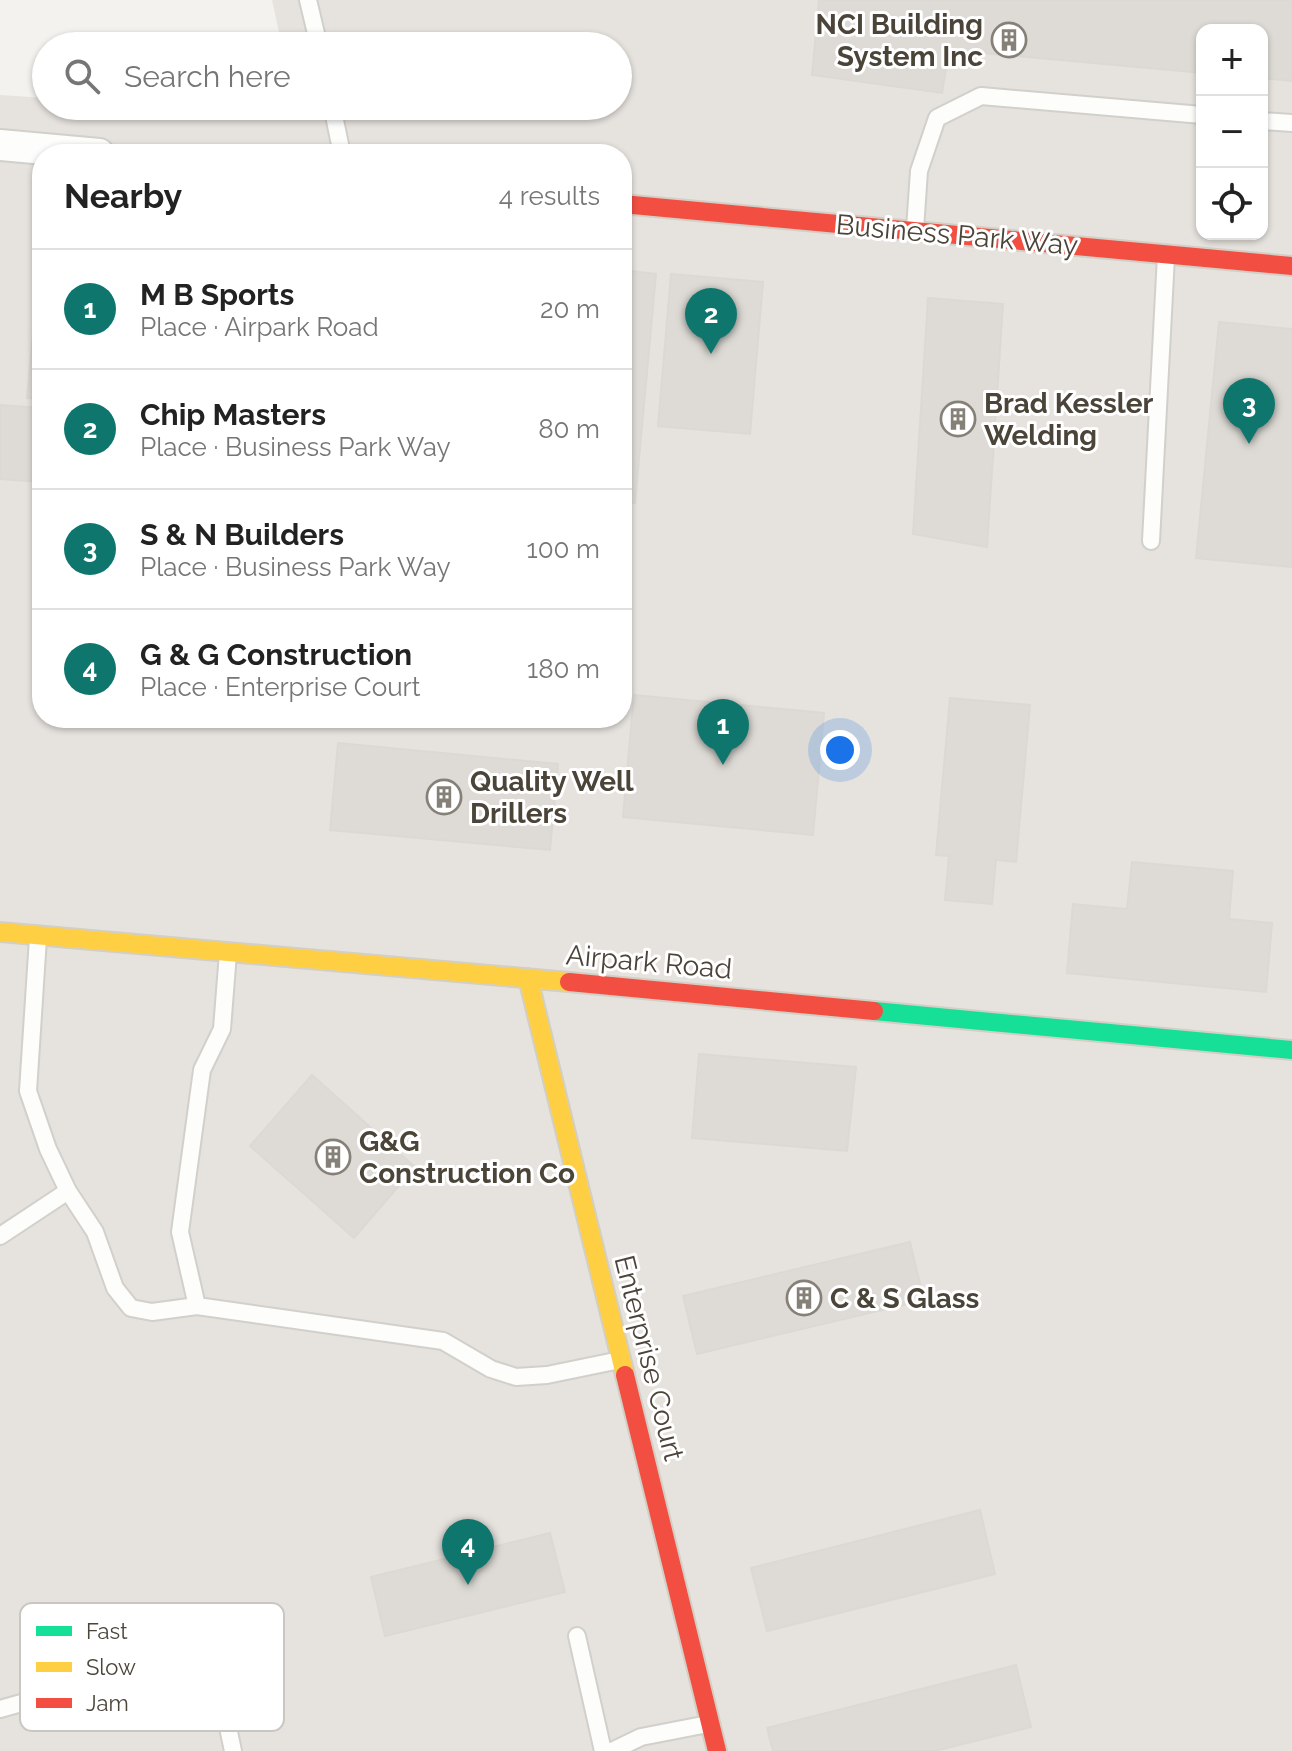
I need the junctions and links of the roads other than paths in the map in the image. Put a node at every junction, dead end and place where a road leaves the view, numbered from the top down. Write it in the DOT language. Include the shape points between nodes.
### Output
graph roads {
  1 [pos="308,0"];
  2 [pos="316,32"];
  3 [pos="1196,114"];
  4 [pos="335,120"];
  5 [pos="1268,121"];
  6 [pos="1292,123"];
  7 [pos="340,144"];
  8 [pos="0,145"];
  9 [pos="32,148"];
  10 [pos="632,205"];
  11 [pos="915,231"];
  12 [pos="1166,255"];
  13 [pos="1292,266"];
  14 [pos="1151,541"];
  15 [pos="0,932"];
  16 [pos="38,935"];
  17 [pos="228,952"];
  18 [pos="528,978"];
  19 [pos="1292,1050"];
  20 [pos="68,1191"];
  21 [pos="0,1236"];
  22 [pos="197,1306"];
  23 [pos="621,1359"];
  24 [pos="577,1636"];
  25 [pos="20,1703"];
  26 [pos="0,1709"];
  27 [pos="710,1723"];
  28 [pos="229,1731"];
  29 [pos="233,1751"];
  30 [pos="603,1751"];
  31 [pos="612,1751"];
  32 [pos="717,1751"];
  1 -- 2 [label="lane"];
  3 -- 11 [label="lane" via="981,96 937,118 919,171"];
  4 -- 7 [label="lane"];
  5 -- 6 [label="lane"];
  8 -- 9 [label="street"];
  10 -- 11 [label="street, Business Park Way"];
  11 -- 12 [label="street, Business Park Way"];
  12 -- 13 [label="street, Business Park Way"];
  12 -- 14 [label="lane"];
  15 -- 16 [label="street, Airpark Road"];
  16 -- 17 [label="street, Airpark Road"];
  16 -- 20 [label="lane" via="28,1091"];
  17 -- 18 [label="street, Airpark Road"];
  17 -- 22 [label="lane" via="222,1029 202,1070 180,1232"];
  18 -- 19 [label="street, Airpark Road"];
  18 -- 23 [label="street, Enterprise Court"];
  20 -- 21 [label="lane"];
  20 -- 22 [label="lane" via="95,1232 115,1288 131,1308 152,1312"];
  22 -- 23 [label="lane" via="443,1341 516,1377"];
  23 -- 27 [label="street, Enterprise Court"];
  24 -- 30 [label="lane"];
  25 -- 26 [label="lane"];
  27 -- 31 [label="lane" via="641,1737"];
  27 -- 32 [label="street, Enterprise Court"];
  28 -- 29 [label="lane"];
}
